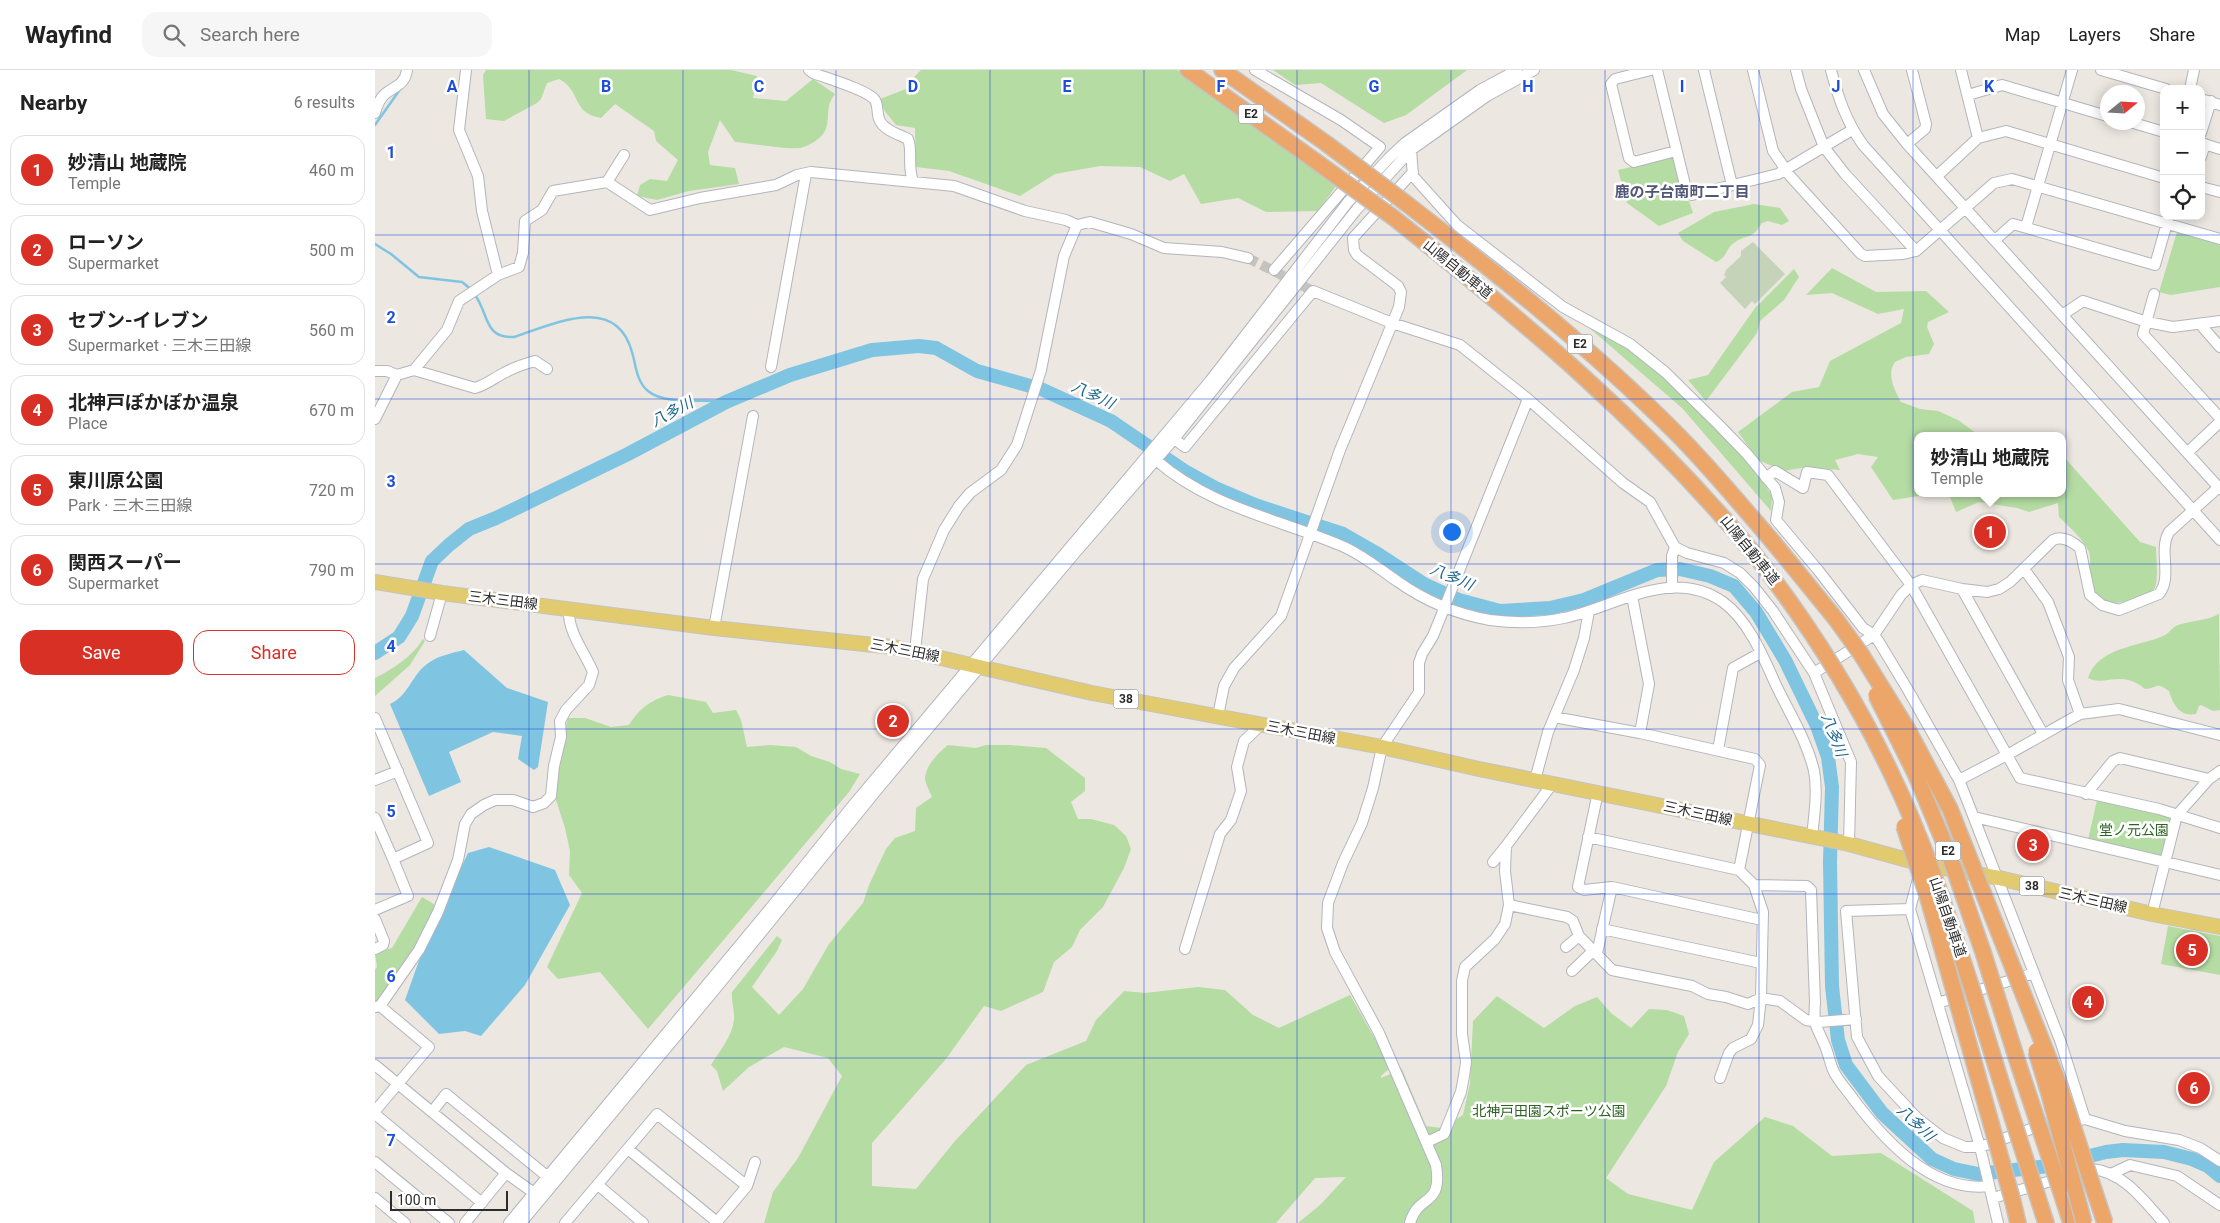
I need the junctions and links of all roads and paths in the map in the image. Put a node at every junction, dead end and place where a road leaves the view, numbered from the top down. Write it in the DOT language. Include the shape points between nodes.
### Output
graph roads {
  1 [pos="407,70"];
  2 [pos="466,70"];
  3 [pos="809,70"];
  4 [pos="1187,70"];
  5 [pos="1222,70"];
  6 [pos="1255,70"];
  7 [pos="1517,70"];
  8 [pos="1534,70"];
  9 [pos="1651,70"];
  10 [pos="1657,70"];
  11 [pos="1704,70"];
  12 [pos="1753,70"];
  13 [pos="1796,70"];
  14 [pos="1831,70"];
  15 [pos="1865,70"];
  16 [pos="1913,70"];
  17 [pos="1961,70"];
  18 [pos="2072,70"];
  19 [pos="2101,70"];
  20 [pos="2194,70"];
  21 [pos="2190,85"];
  22 [pos="2160,87"];
  23 [pos="1968,95"];
  24 [pos="2211,102"];
  25 [pos="2063,103"];
  26 [pos="375,112"];
  27 [pos="2100,114"];
  28 [pos="2145,126"];
  29 [pos="1852,130"];
  30 [pos="2202,130"];
  31 [pos="2160,131"];
  32 [pos="1978,138"];
  33 [pos="1907,144"];
  34 [pos="2051,144"];
  35 [pos="2205,145"];
  36 [pos="1824,147"];
  37 [pos="2220,149"];
  38 [pos="1411,150"];
  39 [pos="1676,152"];
  40 [pos="623,155"];
  41 [pos="1785,169"];
  42 [pos="1413,172"];
  43 [pos="806,174"];
  44 [pos="1937,176"];
  45 [pos="2160,177"];
  46 [pos="913,181"];
  47 [pos="607,182"];
  48 [pos="1732,185"];
  49 [pos="2038,186"];
  50 [pos="2205,188"];
  51 [pos="2220,192"];
  52 [pos="1966,208"];
  53 [pos="2160,218"];
  54 [pos="2168,220"];
  55 [pos="1077,225"];
  56 [pos="2026,227"];
  57 [pos="1941,229"];
  58 [pos="2220,239"];
  59 [pos="1995,240"];
  60 [pos="1916,251"];
  61 [pos="1248,258"];
  62 [pos="1274,270"];
  63 [pos="498,275"];
  64 [pos="2154,294"];
  65 [pos="2062,315"];
  66 [pos="2220,321"];
  67 [pos="2147,322"];
  68 [pos="1392,323"];
  69 [pos="2200,324"];
  70 [pos="2220,347"];
  71 [pos="771,367"];
  72 [pos="547,369"];
  73 [pos="414,370"];
  74 [pos="375,371"];
  75 [pos="397,374"];
  76 [pos="1528,399"];
  77 [pos="753,416"];
  78 [pos="2220,418"];
  79 [pos="375,419"];
  80 [pos="2220,422"];
  81 [pos="1170,436"];
  82 [pos="2187,452"];
  83 [pos="1156,460"];
  84 [pos="1765,478"];
  85 [pos="2220,488"];
  86 [pos="2194,510"];
  87 [pos="1310,535"];
  88 [pos="2220,540"];
  89 [pos="1773,542"];
  90 [pos="1674,552"];
  91 [pos="1755,555"];
  92 [pos="2024,569"];
  93 [pos="375,582"];
  94 [pos="1911,585"];
  95 [pos="1672,588"];
  96 [pos="1962,590"];
  97 [pos="437,591"];
  98 [pos="1632,596"];
  99 [pos="569,608"];
  100 [pos="1443,608"];
  101 [pos="1589,611"];
  102 [pos="714,628"];
  103 [pos="1874,635"];
  104 [pos="430,636"];
  105 [pos="915,651"];
  106 [pos="1760,653"];
  107 [pos="977,666"];
  108 [pos="1814,673"];
  109 [pos="2080,714"];
  110 [pos="1218,716"];
  111 [pos="1554,717"];
  112 [pos="375,718"];
  113 [pos="1261,724"];
  114 [pos="1640,733"];
  115 [pos="2043,734"];
  116 [pos="2220,735"];
  117 [pos="1382,747"];
  118 [pos="1718,750"];
  119 [pos="2007,755"];
  120 [pos="398,771"];
  121 [pos="2220,771"];
  122 [pos="2209,779"];
  123 [pos="375,780"];
  124 [pos="1535,780"];
  125 [pos="1959,780"];
  126 [pos="1553,783"];
  127 [pos="1597,792"];
  128 [pos="2086,794"];
  129 [pos="2177,814"];
  130 [pos="1974,817"];
  131 [pos="375,818"];
  132 [pos="1749,824"];
  133 [pos="2220,828"];
  134 [pos="1588,837"];
  135 [pos="1814,837"];
  136 [pos="1847,844"];
  137 [pos="1506,846"];
  138 [pos="393,859"];
  139 [pos="2164,861"];
  140 [pos="1493,862"];
  141 [pos="1922,864"];
  142 [pos="1739,870"];
  143 [pos="2220,875"];
  144 [pos="1999,878"];
  145 [pos="1612,886"];
  146 [pos="1754,886"];
  147 [pos="1986,900"];
  148 [pos="1509,905"];
  149 [pos="1910,909"];
  150 [pos="375,910"];
  151 [pos="2152,914"];
  152 [pos="375,919"];
  153 [pos="1762,920"];
  154 [pos="2220,928"];
  155 [pos="1602,929"];
  156 [pos="1579,936"];
  157 [pos="1566,947"];
  158 [pos="375,948"];
  159 [pos="1185,949"];
  160 [pos="1595,952"];
  161 [pos="1761,963"];
  162 [pos="1572,971"];
  163 [pos="2034,973"];
  164 [pos="1761,998"];
  165 [pos="1938,1003"];
  166 [pos="378,1006"];
  167 [pos="1853,1019"];
  168 [pos="1816,1022"];
  169 [pos="375,1065"];
  170 [pos="1720,1078"];
  171 [pos="397,1084"];
  172 [pos="375,1111"];
  173 [pos="432,1112"];
  174 [pos="375,1114"];
  175 [pos="2085,1119"];
  176 [pos="1427,1142"];
  177 [pos="1980,1147"];
  178 [pos="628,1149"];
  179 [pos="2220,1161"];
  180 [pos="375,1162"];
  181 [pos="755,1162"];
  182 [pos="506,1173"];
  183 [pos="2111,1174"];
  184 [pos="548,1177"];
  185 [pos="598,1185"];
  186 [pos="747,1186"];
  187 [pos="1989,1186"];
  188 [pos="534,1193"];
  189 [pos="375,1198"];
  190 [pos="1993,1198"];
  191 [pos="482,1202"];
  192 [pos="2220,1205"];
  193 [pos="405,1223"];
  194 [pos="449,1223"];
  195 [pos="465,1223"];
  196 [pos="509,1223"];
  197 [pos="521,1223"];
  198 [pos="567,1223"];
  199 [pos="643,1223"];
  200 [pos="717,1223"];
  201 [pos="1410,1223"];
  202 [pos="1998,1223"];
  203 [pos="2018,1223"];
  204 [pos="2047,1223"];
  205 [pos="2071,1223"];
  206 [pos="2084,1223"];
  207 [pos="2105,1223"];
  208 [pos="2164,1223"];
  1 -- 26 [label="street" via="401,84 385,94"];
  2 -- 63 [label="street" via="459,130 478,176 482,211"];
  3 -- 46 [label="street" via="876,101 884,127 908,139"];
  4 -- 91 [label="highway, 山陽自動車道 / E2, bridge" via="1394,218 1481,287 1577,369 1659,448"];
  5 -- 89 [label="highway, 山陽自動車道 / E2, bridge" via="1407,204 1492,270 1591,354 1675,433"];
  6 -- 62 [label="street" via="1341,120 1380,147"];
  7 -- 81 [label="street" via="1480,90 1389,158 1348,202"];
  8 -- 38 [label="street" via="1487,96"];
  9 -- 39 [label="street" via="1615,79 1611,84 1629,158 1634,162"];
  10 -- 39 [label="street"];
  11 -- 48 [label="street"];
  12 -- 41 [label="street" via="1773,151"];
  13 -- 36 [label="street"];
  14 -- 29 [label="street"];
  15 -- 33 [label="street" via="1883,114"];
  16 -- 33 [label="street" via="1926,124 1925,129"];
  17 -- 23 [label="street"];
  18 -- 25 [label="street"];
  19 -- 22 [label="street"];
  20 -- 21 [label="street"];
  23 -- 25 [label="street" via="2003,85"];
  23 -- 32 [label="street"];
  24 -- 30 [label="street"];
  25 -- 27 [label="street"];
  25 -- 34 [label="street"];
  28 -- 31 [label="street"];
  29 -- 36 [label="street"];
  29 -- 57 [label="street"];
  32 -- 34 [label="street" via="2006,131"];
  32 -- 44 [label="street"];
  33 -- 44 [label="street"];
  34 -- 45 [label="street"];
  34 -- 49 [label="street"];
  35 -- 37 [label="street"];
  36 -- 41 [label="street"];
  36 -- 60 [label="street"];
  38 -- 42 [label="street"];
  38 -- 81 [label="street" via="1357,209"];
  39 -- 48 [label="street" via="1687,193 1692,195"];
  40 -- 47 [label="street"];
  41 -- 48 [label="street" via="1769,177"];
  41 -- 60 [label="street" via="1861,254"];
  42 -- 68 [label="street" via="1353,238 1357,255 1392,281 1401,292"];
  42 -- 84 [label="street" via="1413,176 1457,226 1563,307 1630,344 1665,372 1747,454"];
  43 -- 46 [label="street"];
  43 -- 47 [label="street" via="776,185 650,210"];
  43 -- 71 [label="street"];
  44 -- 52 [label="street"];
  46 -- 55 [label="street" via="954,186"];
  47 -- 63 [label="street" via="553,191 542,210 525,221 519,267"];
  49 -- 52 [label="street" via="2012,179 2002,180 1994,183"];
  49 -- 53 [label="street"];
  49 -- 56 [label="street"];
  50 -- 51 [label="street"];
  52 -- 57 [label="street"];
  52 -- 59 [label="street"];
  54 -- 56 [label="street" via="2155,265"];
  54 -- 58 [label="street"];
  55 -- 61 [label="street" via="1090,222 1164,248 1221,252"];
  55 -- 105 [label="street" via="1064,256 1041,370 1017,446 1001,470 970,493 944,530 923,579"];
  56 -- 59 [label="street" via="2013,224"];
  57 -- 60 [label="street"];
  57 -- 86 [label="street"];
  59 -- 65 [label="street"];
  63 -- 73 [label="street" via="459,301 447,330"];
  64 -- 67 [label="street"];
  65 -- 67 [label="street" via="2083,301"];
  65 -- 82 [label="street"];
  66 -- 69 [label="street"];
  67 -- 69 [label="street" via="2173,327"];
  67 -- 78 [label="street" via="2143,334"];
  68 -- 76 [label="street" via="1460,345"];
  68 -- 81 [label="street" via="1313,291 1185,447"];
  68 -- 87 [label="street" via="1340,450"];
  69 -- 70 [label="street"];
  72 -- 73 [label="street" via="535,362 525,364 475,388"];
  73 -- 75 [label="street"];
  74 -- 75 [label="street"];
  75 -- 79 [label="street"];
  76 -- 90 [label="street" via="1623,483 1650,502"];
  76 -- 100 [label="street"];
  77 -- 102 [label="street"];
  80 -- 82 [label="street"];
  81 -- 83 [label="street"];
  81 -- 107 [label="street" via="1147,454"];
  82 -- 85 [label="street"];
  83 -- 87 [label="street" via="1177,477 1222,502"];
  83 -- 107 [label="street"];
  84 -- 94 [label="street" via="1775,471 1803,488 1807,472 1829,475"];
  84 -- 103 [label="street" via="1775,488 1779,502 1776,520 1863,628"];
  85 -- 86 [label="street"];
  86 -- 88 [label="street"];
  86 -- 92 [label="street" via="2169,532 2165,540 2162,592 2119,610 2102,605 2090,595 2080,548 2065,538 2053,540"];
  87 -- 100 [label="street" via="1362,556"];
  87 -- 110 [label="street" via="1281,616 1234,668 1224,686"];
  89 -- 147 [label="highway, E2, bridge" via="1835,618 1886,693 1949,809"];
  89 -- 205 [label="highway, 山陽自動車道 / E2, bridge" via="1855,657 1915,772 1967,903"];
  90 -- 95 [label="street"];
  90 -- 108 [label="street" via="1724,563 1740,573 1773,611"];
  91 -- 203 [label="highway, bridge" via="1839,685 1863,730 1900,815 1928,898"];
  91 -- 204 [label="highway, 山陽自動車道 / E2, bridge" via="1788,597 1843,682 1880,750 1912,820 1952,927"];
  92 -- 96 [label="street" via="1999,589 1987,592"];
  92 -- 109 [label="street" via="2048,602 2069,657 2068,680"];
  93 -- 97 [label="main road, 三木三田線 / 38"];
  94 -- 96 [label="street" via="1922,580"];
  94 -- 103 [label="street"];
  94 -- 119 [label="street"];
  95 -- 98 [label="street" via="1650,589"];
  95 -- 106 [label="street" via="1704,593 1723,602 1747,630"];
  96 -- 115 [label="street"];
  97 -- 99 [label="main road, 三木三田線 / 38"];
  97 -- 104 [label="street"];
  98 -- 101 [label="street"];
  98 -- 114 [label="street" via="1649,684"];
  99 -- 102 [label="main road, 三木三田線 / 38"];
  99 -- 166 [label="street" via="568,618 573,633 593,672 589,685 560,721 561,737 553,766 551,796 545,804 533,807 513,800 495,800 471,814 438,912 419,950"];
  100 -- 101 [label="street" via="1511,622 1556,619"];
  100 -- 117 [label="street" via="1419,664 1419,692"];
  101 -- 111 [label="street" via="1574,670"];
  102 -- 105 [label="main road, 三木三田線 / 38" via="859,642"];
  103 -- 108 [label="street"];
  103 -- 125 [label="street"];
  105 -- 107 [label="main road, 三木三田線 / 38"];
  106 -- 118 [label="street" via="1733,668"];
  106 -- 135 [label="street" via="1814,771"];
  107 -- 110 [label="main road, 三木三田線 / 38" via="1092,693"];
  107 -- 184 [label="street" via="854,804"];
  107 -- 197 [label="street"];
  108 -- 136 [label="street" via="1851,762"];
  109 -- 115 [label="street"];
  109 -- 116 [label="street" via="2119,709"];
  110 -- 113 [label="main road, 三木三田線 / 38"];
  111 -- 114 [label="street"];
  111 -- 124 [label="street"];
  112 -- 120 [label="street"];
  113 -- 117 [label="main road, 三木三田線 / 38"];
  113 -- 159 [label="street" via="1244,741 1237,768 1241,791 1231,820 1220,834"];
  114 -- 118 [label="street"];
  115 -- 119 [label="street"];
  117 -- 124 [label="main road, 三木三田線 / 38"];
  117 -- 176 [label="street" via="1362,823 1328,902 1327,928 1335,952 1379,1033"];
  118 -- 132 [label="street" via="1755,759 1760,764"];
  119 -- 125 [label="street"];
  119 -- 128 [label="street" via="2021,778"];
  120 -- 123 [label="street"];
  120 -- 138 [label="street" via="428,843"];
  121 -- 122 [label="street"];
  122 -- 128 [label="street" via="2120,758"];
  122 -- 129 [label="street"];
  124 -- 126 [label="main road, 三木三田線 / 38"];
  125 -- 130 [label="street"];
  126 -- 127 [label="main road, 三木三田線 / 38"];
  126 -- 137 [label="street"];
  127 -- 132 [label="main road, 三木三田線 / 38"];
  127 -- 134 [label="street"];
  128 -- 129 [label="street"];
  129 -- 133 [label="street"];
  129 -- 139 [label="street"];
  130 -- 139 [label="street"];
  130 -- 144 [label="street"];
  131 -- 138 [label="street"];
  132 -- 135 [label="main road, 三木三田線 / 38"];
  132 -- 142 [label="street"];
  134 -- 142 [label="street"];
  134 -- 145 [label="street" via="1578,887 1585,890"];
  135 -- 136 [label="main road, 三木三田線 / 38"];
  136 -- 141 [label="main road, 三木三田線 / 38"];
  137 -- 140 [label="street"];
  137 -- 148 [label="street"];
  138 -- 150 [label="street" via="407,896"];
  139 -- 143 [label="street"];
  139 -- 151 [label="street"];
  141 -- 144 [label="main road, 三木三田線 / 38"];
  141 -- 149 [label="street"];
  142 -- 146 [label="street"];
  144 -- 151 [label="main road, 三木三田線 / 38"];
  144 -- 163 [label="street"];
  145 -- 153 [label="street"];
  145 -- 155 [label="street"];
  146 -- 153 [label="street" via="1763,912"];
  146 -- 168 [label="street" via="1807,886 1811,890"];
  147 -- 206 [label="highway, E2, bridge" via="2048,1090"];
  147 -- 207 [label="highway, bridge" via="2060,1087"];
  148 -- 156 [label="street" via="1567,917 1573,921"];
  148 -- 176 [label="street" via="1505,924 1495,939 1465,967 1462,1034 1466,1062 1461,1092 1444,1134"];
  149 -- 165 [label="street"];
  149 -- 167 [label="street" via="1846,911"];
  151 -- 154 [label="main road, 三木三田線 / 38"];
  152 -- 158 [label="street" via="384,941 383,945"];
  153 -- 161 [label="street"];
  155 -- 160 [label="street"];
  155 -- 161 [label="street"];
  156 -- 157 [label="street"];
  156 -- 160 [label="street"];
  160 -- 162 [label="street"];
  160 -- 164 [label="street" via="1612,970 1692,986 1708,994 1747,1004"];
  161 -- 164 [label="street"];
  163 -- 165 [label="street"];
  163 -- 175 [label="street"];
  164 -- 168 [label="street" via="1780,1001 1806,1020"];
  164 -- 170 [label="street" via="1755,1033 1729,1053"];
  165 -- 177 [label="street"];
  166 -- 171 [label="street" via="429,1047"];
  167 -- 168 [label="street"];
  167 -- 177 [label="street" via="1857,1038 1878,1076 1917,1118 1943,1138 1965,1147"];
  168 -- 187 [label="street" via="1835,1073 1872,1124 1905,1156 1959,1185"];
  169 -- 171 [label="street"];
  171 -- 172 [label="street"];
  171 -- 173 [label="street"];
  173 -- 182 [label="street"];
  173 -- 184 [label="street" via="445,1094"];
  174 -- 191 [label="street"];
  175 -- 177 [label="street" via="2045,1124"];
  175 -- 179 [label="street" via="2125,1131 2179,1140"];
  176 -- 201 [label="street" via="1436,1165 1438,1187 1417,1209"];
  177 -- 187 [label="street"];
  178 -- 185 [label="street"];
  178 -- 186 [label="street" via="657,1114"];
  178 -- 200 [label="street"];
  180 -- 194 [label="street"];
  181 -- 186 [label="street"];
  182 -- 188 [label="street"];
  182 -- 191 [label="street"];
  183 -- 190 [label="street" via="2092,1169"];
  183 -- 192 [label="street" via="2130,1165 2177,1176"];
  183 -- 208 [label="street" via="2127,1183"];
  184 -- 188 [label="street"];
  185 -- 198 [label="street"];
  185 -- 199 [label="street"];
  186 -- 200 [label="street"];
  187 -- 190 [label="street"];
  188 -- 196 [label="street"];
  189 -- 193 [label="street"];
  190 -- 202 [label="street"];
  191 -- 195 [label="street"];
}
